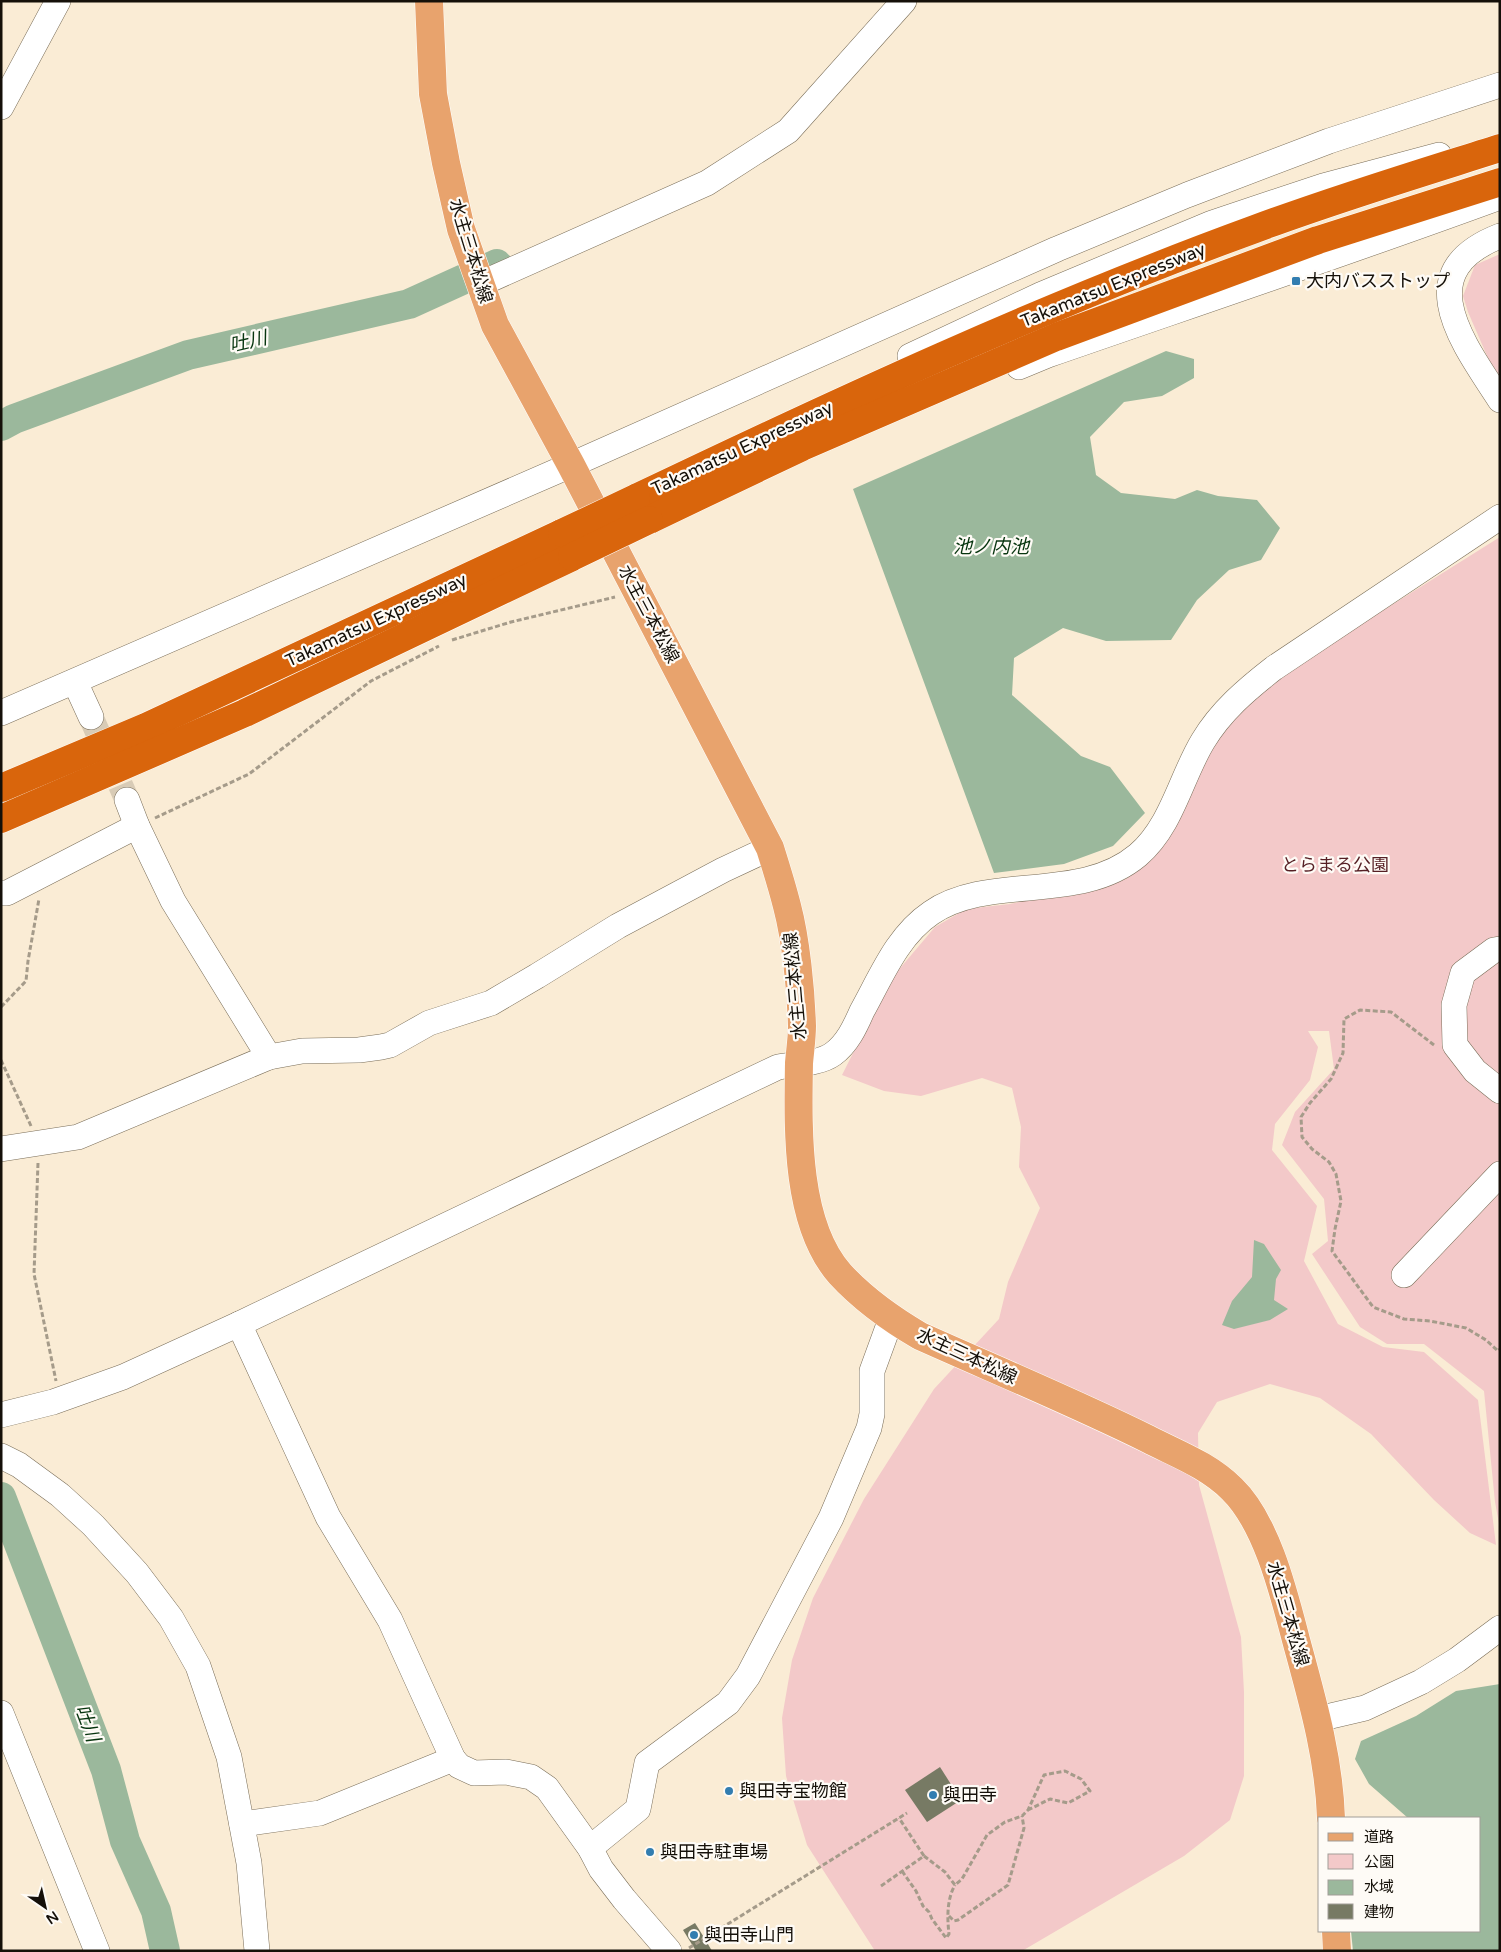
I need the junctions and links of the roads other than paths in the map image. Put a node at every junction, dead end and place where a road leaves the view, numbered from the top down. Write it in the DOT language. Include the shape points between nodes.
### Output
graph roads {
  1 [pos="58,1"];
  2 [pos="429,1"];
  3 [pos="904,1"];
  4 [pos="1500,85"];
  5 [pos="1,107"];
  6 [pos="1500,140"];
  7 [pos="1500,148"];
  8 [pos="1500,182"];
  9 [pos="1500,198"];
  10 [pos="1493,244"];
  11 [pos="480,284"];
  12 [pos="1500,400"];
  13 [pos="796,436"];
  14 [pos="571,465"];
  15 [pos="1500,517"];
  16 [pos="567,545"];
  17 [pos="75,682"];
  18 [pos="1,713"];
  19 [pos="91,717"];
  20 [pos="1,788"];
  21 [pos="127,800"];
  22 [pos="1,819"];
  23 [pos="137,826"];
  24 [pos="770,848"];
  25 [pos="1,893"];
  26 [pos="1500,949"];
  27 [pos="269,1057"];
  28 [pos="800,1063"];
  29 [pos="1500,1091"];
  30 [pos="1,1149"];
  31 [pos="1500,1174"];
  32 [pos="1404,1276"];
  33 [pos="891,1319"];
  34 [pos="239,1324"];
  35 [pos="1,1415"];
  36 [pos="1,1456"];
  37 [pos="1500,1628"];
  38 [pos="1,1712"];
  39 [pos="1318,1719"];
  40 [pos="453,1760"];
  41 [pos="1332,1817"];
  42 [pos="242,1824"];
  43 [pos="590,1848"];
  44 [pos="1336,1932"];
  45 [pos="97,1951"];
  46 [pos="257,1951"];
  47 [pos="668,1951"];
  48 [pos="1337,1951"];
  1 -- 5 [label="street"];
  2 -- 11 [label="main road, 水主三本松線" via="433,94 461,229"];
  3 -- 11 [label="street" via="788,131 707,183"];
  4 -- 14 [label="street" via="1329,141 1187,195"];
  6 -- 13 [label="street" via="1323,186 1212,222 1040,295 903,360"];
  7 -- 13 [label="highway, Takamatsu Expressway" via="1255,228 1048,310"];
  8 -- 13 [label="highway, Takamatsu Expressway" via="1318,240"];
  9 -- 13 [label="street" via="1048,355 929,405"];
  10 -- 12 [label="street" via="1468,252 1451,275 1448,292 1457,327"];
  11 -- 14 [label="main road, 水主三本松線" via="495,325"];
  13 -- 16 [label="highway, Takamatsu Expressway, bridge"];
  14 -- 17 [label="street"];
  14 -- 24 [label="main road, 水主三本松線"];
  15 -- 28 [label="street" via="1274,668 1245,692 1223,713 1204,739 1164,822 1137,856 1089,879 970,897 932,912 901,943 850,1036 823,1060"];
  16 -- 20 [label="highway, Takamatsu Expressway"];
  16 -- 22 [label="highway, Takamatsu Expressway" via="245,713"];
  17 -- 18 [label="street"];
  17 -- 19 [label="street"];
  21 -- 23 [label="street"];
  23 -- 25 [label="street"];
  23 -- 27 [label="street" via="173,901"];
  24 -- 27 [label="street" via="618,926 491,1003 429,1023 382,1047 302,1051"];
  24 -- 28 [label="main road, 水主三本松線" via="788,908 797,967 802,1026"];
  26 -- 29 [label="street" via="1463,973 1454,1004 1454,1045 1475,1071"];
  27 -- 30 [label="street" via="78,1137"];
  28 -- 33 [label="main road, 水主三本松線" via="802,1179 812,1223 821,1246 839,1273"];
  28 -- 34 [label="street" via="778,1067"];
  31 -- 32 [label="street"];
  33 -- 39 [label="main road, 水主三本松線" via="920,1336 1119,1424 1205,1466 1233,1490 1251,1515 1280,1577"];
  33 -- 43 [label="street" via="872,1371 869,1428 831,1518 748,1676 728,1703 648,1763 638,1809"];
  34 -- 35 [label="street" via="122,1378"];
  34 -- 40 [label="street" via="328,1517 390,1620"];
  36 -- 42 [label="street" via="53,1490 93,1524 137,1573 171,1618 198,1666 229,1757"];
  37 -- 39 [label="street" via="1421,1682 1365,1708"];
  38 -- 45 [label="street"];
  39 -- 41 [label="main road, 水主三本松線"];
  40 -- 42 [label="street" via="320,1813"];
  40 -- 43 [label="street" via="474,1773 506,1772 531,1777 547,1788"];
  42 -- 46 [label="street"];
  43 -- 47 [label="street" via="601,1869"];
  44 -- 48 [label="main road"];
}
